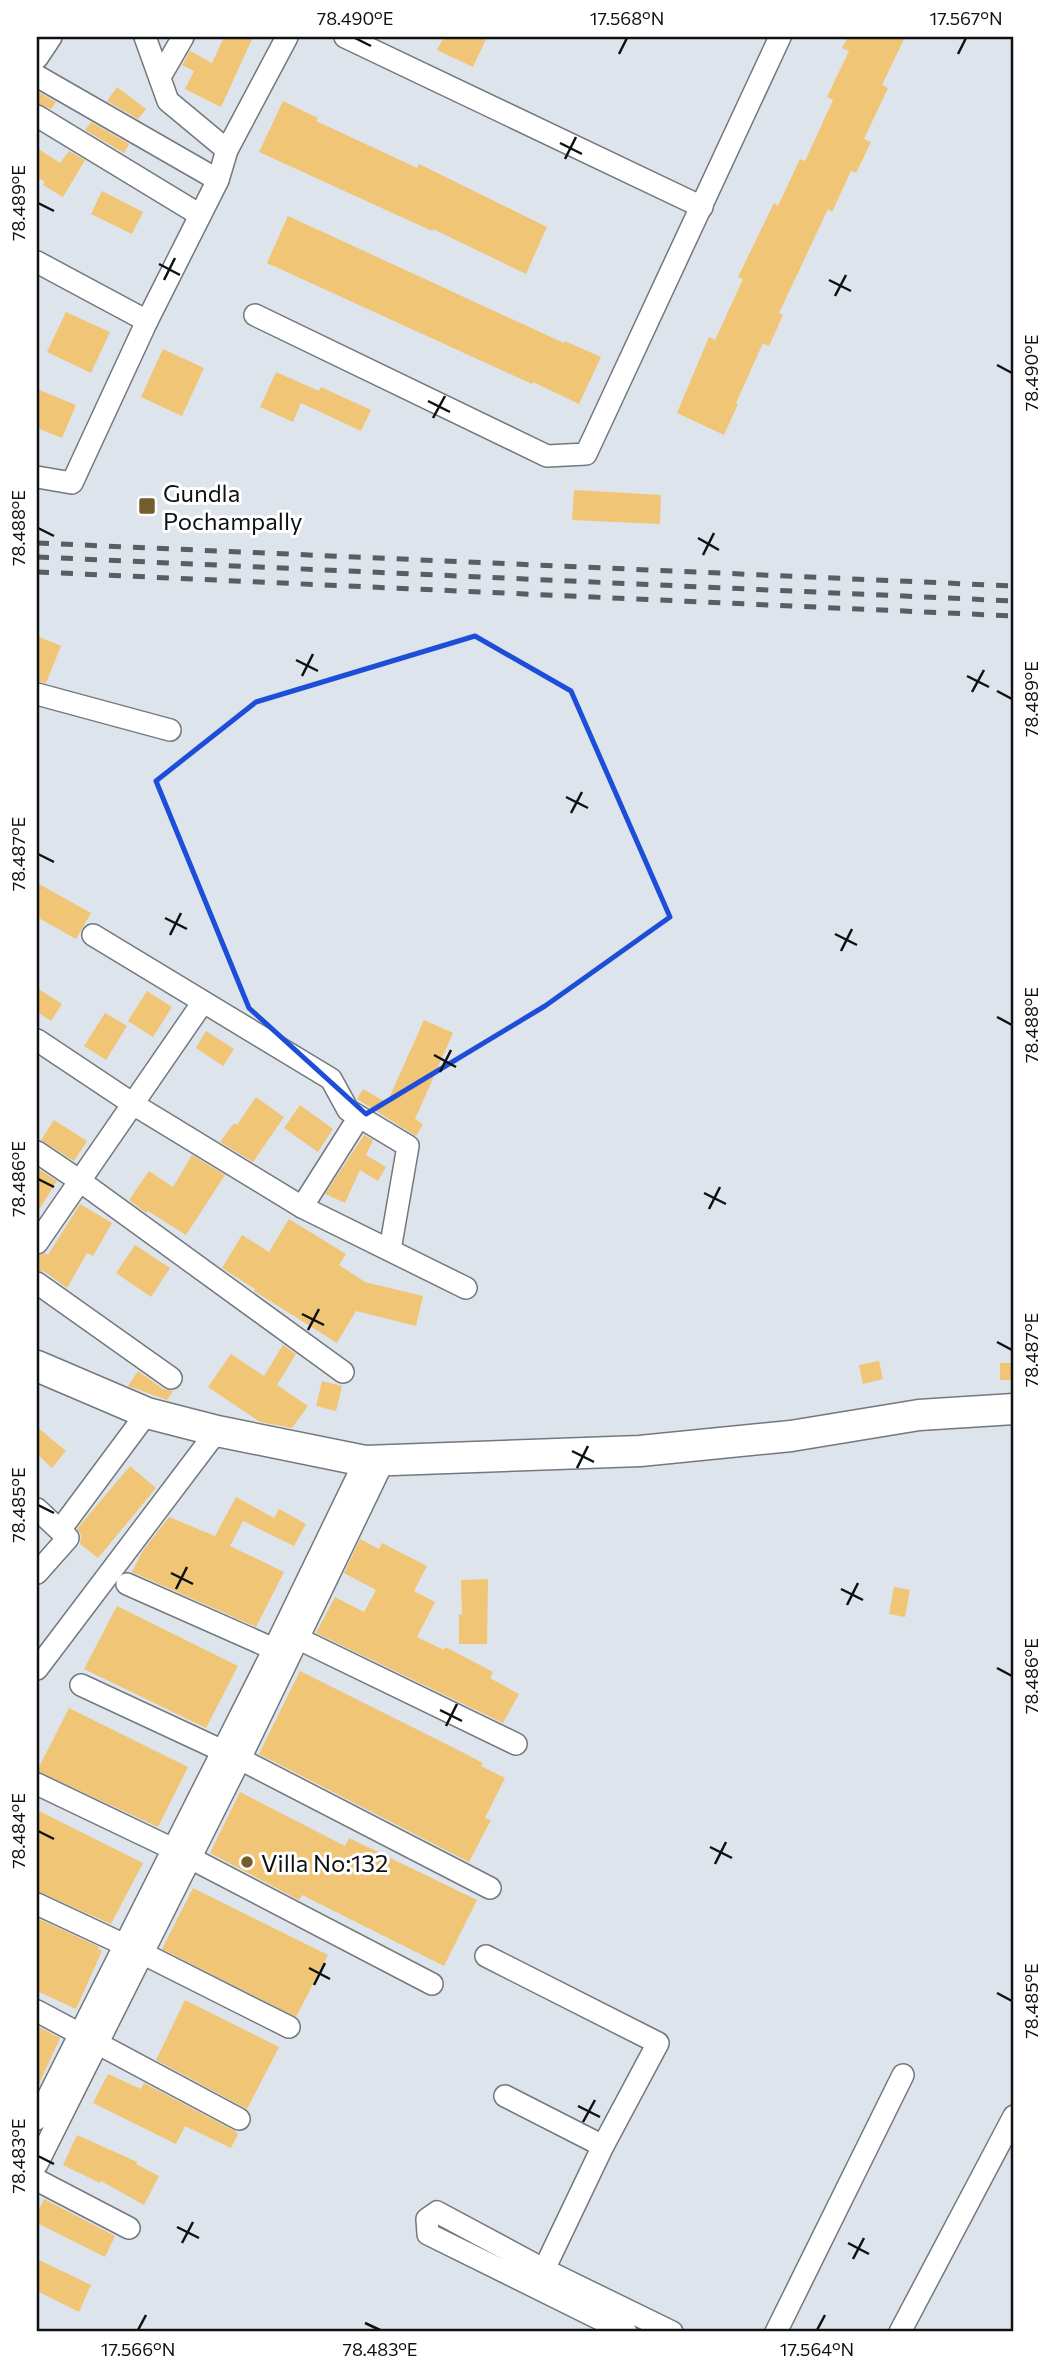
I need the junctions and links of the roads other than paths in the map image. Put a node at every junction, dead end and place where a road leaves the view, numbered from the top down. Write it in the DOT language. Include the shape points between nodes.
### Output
graph roads {
  1 [pos="51,37"];
  2 [pos="145,37"];
  3 [pos="183,37"];
  4 [pos="287,37"];
  5 [pos="345,37"];
  6 [pos="780,37"];
  7 [pos="37,58"];
  8 [pos="37,76"];
  9 [pos="160,77"];
  10 [pos="37,116"];
  11 [pos="227,150"];
  12 [pos="218,180"];
  13 [pos="702,206"];
  14 [pos="200,215"];
  15 [pos="37,262"];
  16 [pos="255,315"];
  17 [pos="147,321"];
  18 [pos="37,477"];
  19 [pos="37,694"];
  20 [pos="170,730"];
  21 [pos="93,936"];
  22 [pos="203,1002"];
  23 [pos="37,1040"];
  24 [pos="133,1104"];
  25 [pos="359,1117"];
  26 [pos="37,1152"];
  27 [pos="80,1181"];
  28 [pos="302,1207"];
  29 [pos="37,1243"];
  30 [pos="390,1251"];
  31 [pos="37,1283"];
  32 [pos="466,1289"];
  33 [pos="37,1366"];
  34 [pos="343,1372"];
  35 [pos="171,1378"];
  36 [pos="1014,1409"];
  37 [pos="147,1413"];
  38 [pos="218,1431"];
  39 [pos="374,1462"];
  40 [pos="37,1508"];
  41 [pos="60,1530"];
  42 [pos="37,1573"];
  43 [pos="127,1584"];
  44 [pos="297,1638"];
  45 [pos="274,1649"];
  46 [pos="37,1669"];
  47 [pos="81,1685"];
  48 [pos="516,1744"];
  49 [pos="231,1755"];
  50 [pos="37,1784"];
  51 [pos="182,1853"];
  52 [pos="490,1888"];
  53 [pos="37,1904"];
  54 [pos="133,1949"];
  55 [pos="486,1956"];
  56 [pos="432,1984"];
  57 [pos="37,2011"];
  58 [pos="289,2027"];
  59 [pos="87,2038"];
  60 [pos="903,2075"];
  61 [pos="505,2096"];
  62 [pos="37,2116"];
  63 [pos="1014,2116"];
  64 [pos="239,2119"];
  65 [pos="603,2146"];
  66 [pos="37,2164"];
  67 [pos="37,2180"];
  68 [pos="129,2228"];
  69 [pos="540,2279"];
  70 [pos="626,2332"];
  71 [pos="672,2332"];
  72 [pos="776,2332"];
  73 [pos="900,2332"];
  1 -- 7 [label="street"];
  2 -- 9 [label="street"];
  3 -- 9 [label="street"];
  4 -- 11 [label="street"];
  5 -- 13 [label="street"];
  6 -- 13 [label="street"];
  8 -- 12 [label="street"];
  9 -- 11 [label="street" via="168,101"];
  10 -- 14 [label="street"];
  11 -- 12 [label="street"];
  12 -- 14 [label="street"];
  13 -- 16 [label="street" via="586,454 547,456"];
  14 -- 17 [label="street"];
  15 -- 17 [label="street"];
  17 -- 18 [label="street" via="72,484"];
  19 -- 20 [label="street"];
  21 -- 22 [label="street"];
  22 -- 24 [label="street"];
  22 -- 25 [label="street" via="331,1079 348,1110"];
  23 -- 24 [label="street"];
  24 -- 27 [label="street"];
  24 -- 28 [label="street"];
  25 -- 28 [label="street"];
  25 -- 30 [label="street" via="408,1146"];
  26 -- 27 [label="street"];
  27 -- 29 [label="street"];
  27 -- 34 [label="street"];
  28 -- 30 [label="street"];
  30 -- 32 [label="street"];
  31 -- 35 [label="street"];
  33 -- 37 [label="main road"];
  36 -- 39 [label="main road" via="919,1415 791,1436 640,1451"];
  37 -- 38 [label="main road"];
  37 -- 41 [label="street"];
  38 -- 39 [label="main road"];
  38 -- 46 [label="street"];
  39 -- 44 [label="street"];
  39 -- 45 [label="street"];
  40 -- 41 [label="street"];
  41 -- 42 [label="street" via="68,1538"];
  43 -- 45 [label="street"];
  44 -- 48 [label="street"];
  44 -- 49 [label="street"];
  45 -- 49 [label="street"];
  47 -- 49 [label="street"];
  49 -- 51 [label="street"];
  49 -- 52 [label="street"];
  50 -- 51 [label="street"];
  51 -- 54 [label="street"];
  51 -- 56 [label="street"];
  53 -- 54 [label="street"];
  54 -- 58 [label="street"];
  54 -- 59 [label="street"];
  55 -- 65 [label="street" via="658,2043"];
  57 -- 59 [label="street"];
  59 -- 62 [label="street"];
  59 -- 64 [label="street"];
  59 -- 66 [label="street"];
  60 -- 72 [label="street"];
  61 -- 65 [label="street"];
  63 -- 73 [label="street"];
  65 -- 69 [label="street"];
  67 -- 68 [label="street"];
  69 -- 69 [label="street" via="428,2234 427,2219 437,2213"];
  69 -- 70 [label="street"];
  69 -- 71 [label="street"];
}
